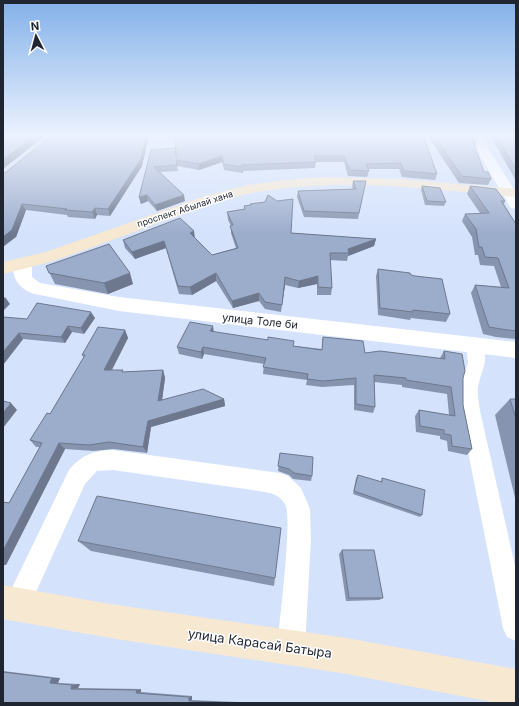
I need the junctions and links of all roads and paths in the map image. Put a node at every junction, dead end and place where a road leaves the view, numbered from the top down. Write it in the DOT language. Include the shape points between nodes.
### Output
graph roads {
  1 [pos="495,168"];
  2 [pos="514,197"];
  3 [pos="23,263"];
  4 [pos="3,268"];
  5 [pos="474,345"];
  6 [pos="516,350"];
  7 [pos="10,603"];
  8 [pos="516,628"];
  9 [pos="291,647"];
  10 [pos="516,688"];
  1 -- 2 [label="street"];
  2 -- 3 [label="main road, проспект Абылай хана" via="486,189 383,182 306,182 262,187 227,193 51,256"];
  3 -- 4 [label="main road, проспект Абылай хана"];
  3 -- 5 [label="street, улица Толе би" via="23,280 35,288 119,304"];
  5 -- 6 [label="street, улица Толе би"];
  5 -- 8 [label="street" via="477,363 469,384 470,411"];
  7 -- 9 [label="main road, улица Карасай Батыра"];
  7 -- 9 [label="street" via="77,477 90,463 97,460 113,460 259,480 280,484 293,496 299,509"];
  9 -- 10 [label="main road, улица Карасай Батыра"];
}
